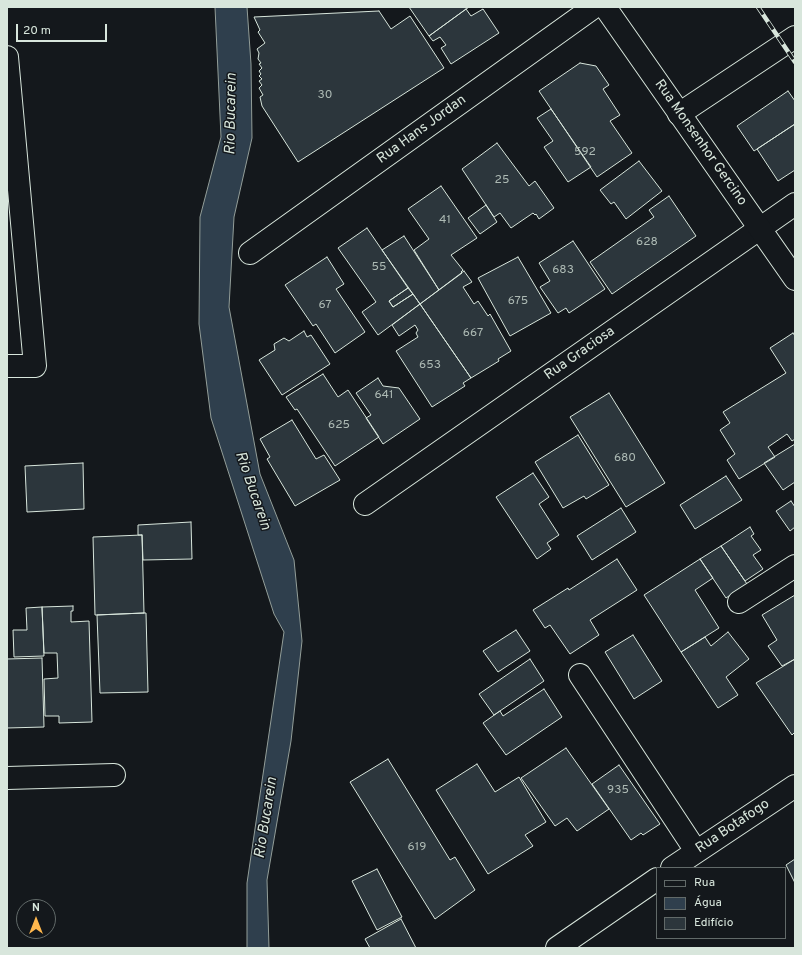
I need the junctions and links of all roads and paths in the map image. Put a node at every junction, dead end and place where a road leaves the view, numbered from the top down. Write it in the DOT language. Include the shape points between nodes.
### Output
graph roads {
  1 [pos="594,7"];
  2 [pos="605,7"];
  3 [pos="795,38"];
  4 [pos="7,57"];
  5 [pos="679,114"];
  6 [pos="795,204"];
  7 [pos="760,229"];
  8 [pos="250,253"];
  9 [pos="795,279"];
  10 [pos="7,366"];
  11 [pos="365,504"];
  12 [pos="795,566"];
  13 [pos="740,602"];
  14 [pos="580,675"];
  15 [pos="114,775"];
  16 [pos="7,778"];
  17 [pos="795,786"];
  18 [pos="696,851"];
  19 [pos="673,867"];
  20 [pos="656,879"];
  21 [pos="557,948"];
  1 -- 8 [label="street, Rua Hans Jordan"];
  2 -- 5 [label="street, Rua Monsenhor Gercino"];
  3 -- 5 [label="street"];
  4 -- 10 [label="street" via="34,366"];
  5 -- 7 [label="street, Rua Monsenhor Gercino"];
  6 -- 7 [label="street, Rua Graciosa"];
  7 -- 9 [label="street, Rua Monsenhor Gercino"];
  7 -- 11 [label="street, Rua Graciosa"];
  12 -- 13 [label="street"];
  14 -- 18 [label="street"];
  15 -- 16 [label="street"];
  17 -- 18 [label="street, Rua Botafogo"];
  18 -- 19 [label="street, Rua Botafogo"];
  20 -- 21 [label="street"];
}
